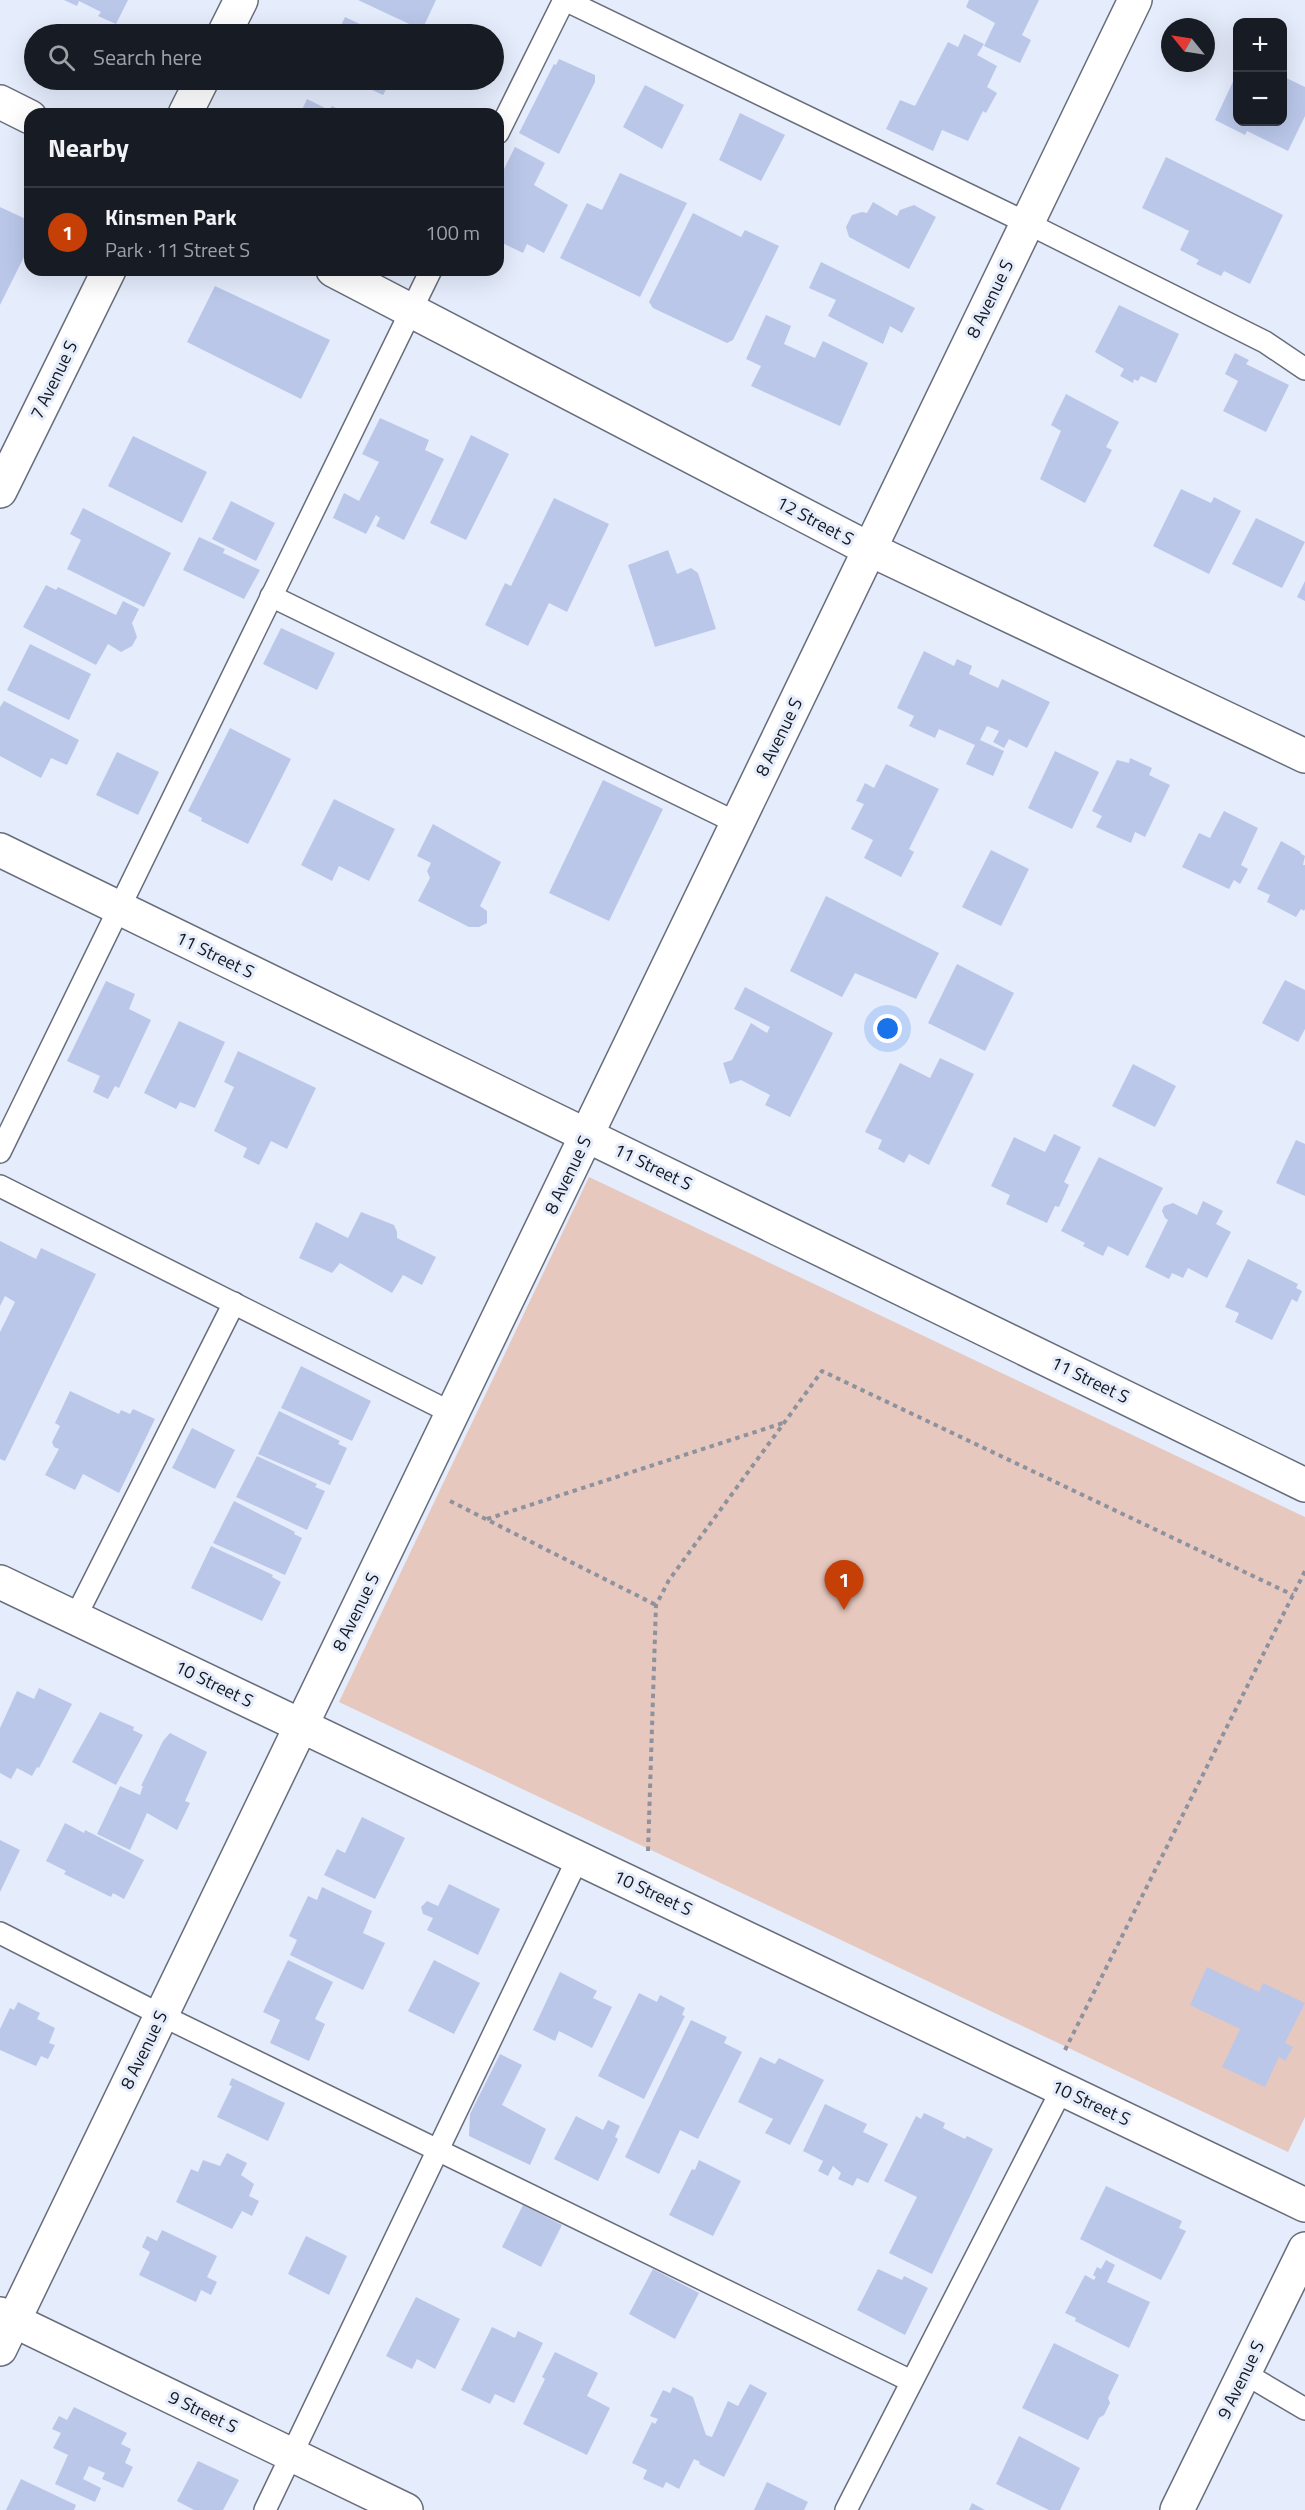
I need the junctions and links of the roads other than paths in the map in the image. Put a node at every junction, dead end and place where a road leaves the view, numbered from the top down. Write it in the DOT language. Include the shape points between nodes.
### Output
graph roads {
  1 [pos="241,0"];
  2 [pos="564,0"];
  3 [pos="1135,0"];
  4 [pos="229,24"];
  5 [pos="197,90"];
  6 [pos="0,102"];
  7 [pos="188,108"];
  8 [pos="24,114"];
  9 [pos="504,122"];
  10 [pos="1027,223"];
  11 [pos="106,276"];
  12 [pos="344,276"];
  13 [pos="428,276"];
  14 [pos="411,311"];
  15 [pos="1305,369"];
  16 [pos="8,453"];
  17 [pos="0,491"];
  18 [pos="869,549"];
  19 [pos="271,597"];
  20 [pos="1305,756"];
  21 [pos="737,823"];
  22 [pos="0,850"];
  23 [pos="119,908"];
  24 [pos="587,1135"];
  25 [pos="0,1152"];
  26 [pos="0,1186"];
  27 [pos="234,1303"];
  28 [pos="452,1413"];
  29 [pos="1305,1485"];
  30 [pos="0,1582"];
  31 [pos="75,1618"];
  32 [pos="301,1726"];
  33 [pos="578,1858"];
  34 [pos="0,1933"];
  35 [pos="161,2015"];
  36 [pos="1055,2086"];
  37 [pos="438,2149"];
  38 [pos="1305,2205"];
  39 [pos="1305,2249"];
  40 [pos="5,2328"];
  41 [pos="1244,2373"];
  42 [pos="911,2381"];
  43 [pos="1305,2409"];
  44 [pos="292,2455"];
  45 [pos="265,2510"];
  46 [pos="406,2510"];
  47 [pos="846,2510"];
  48 [pos="1177,2510"];
  1 -- 4 [label="street"];
  2 -- 9 [label="lane"];
  2 -- 10 [label="lane"];
  3 -- 10 [label="street, 8 Avenue S"];
  5 -- 7 [label="street"];
  6 -- 8 [label="street"];
  10 -- 15 [label="lane" via="1265,342"];
  10 -- 18 [label="street, 8 Avenue S"];
  11 -- 16 [label="street, 7 Avenue S"];
  12 -- 14 [label="street, 12 Street S"];
  13 -- 14 [label="lane"];
  14 -- 18 [label="street, 12 Street S"];
  14 -- 19 [label="lane"];
  16 -- 17 [label="street, 7 Avenue S"];
  18 -- 20 [label="street, 12 Street S"];
  18 -- 21 [label="street, 8 Avenue S"];
  19 -- 21 [label="lane"];
  19 -- 23 [label="lane"];
  21 -- 24 [label="street, 8 Avenue S"];
  22 -- 23 [label="street, 11 Street S"];
  23 -- 24 [label="street, 11 Street S"];
  23 -- 25 [label="lane"];
  24 -- 28 [label="street, 8 Avenue S"];
  24 -- 29 [label="street, 11 Street S"];
  26 -- 27 [label="lane"];
  27 -- 28 [label="lane"];
  27 -- 31 [label="lane"];
  28 -- 32 [label="street, 8 Avenue S"];
  30 -- 31 [label="street, 10 Street S"];
  31 -- 32 [label="street, 10 Street S"];
  32 -- 33 [label="street, 10 Street S"];
  32 -- 35 [label="street, 8 Avenue S"];
  33 -- 36 [label="street, 10 Street S"];
  33 -- 37 [label="lane"];
  34 -- 35 [label="lane"];
  35 -- 37 [label="lane"];
  35 -- 40 [label="street, 8 Avenue S"];
  36 -- 38 [label="street, 10 Street S"];
  36 -- 42 [label="lane"];
  37 -- 42 [label="lane"];
  37 -- 44 [label="lane"];
  39 -- 41 [label="street, 9 Avenue S"];
  40 -- 44 [label="street, 9 Street S"];
  41 -- 43 [label="lane"];
  41 -- 48 [label="street, 9 Avenue S"];
  42 -- 47 [label="lane"];
  44 -- 45 [label="lane"];
  44 -- 46 [label="street, 9 Street S"];
}
